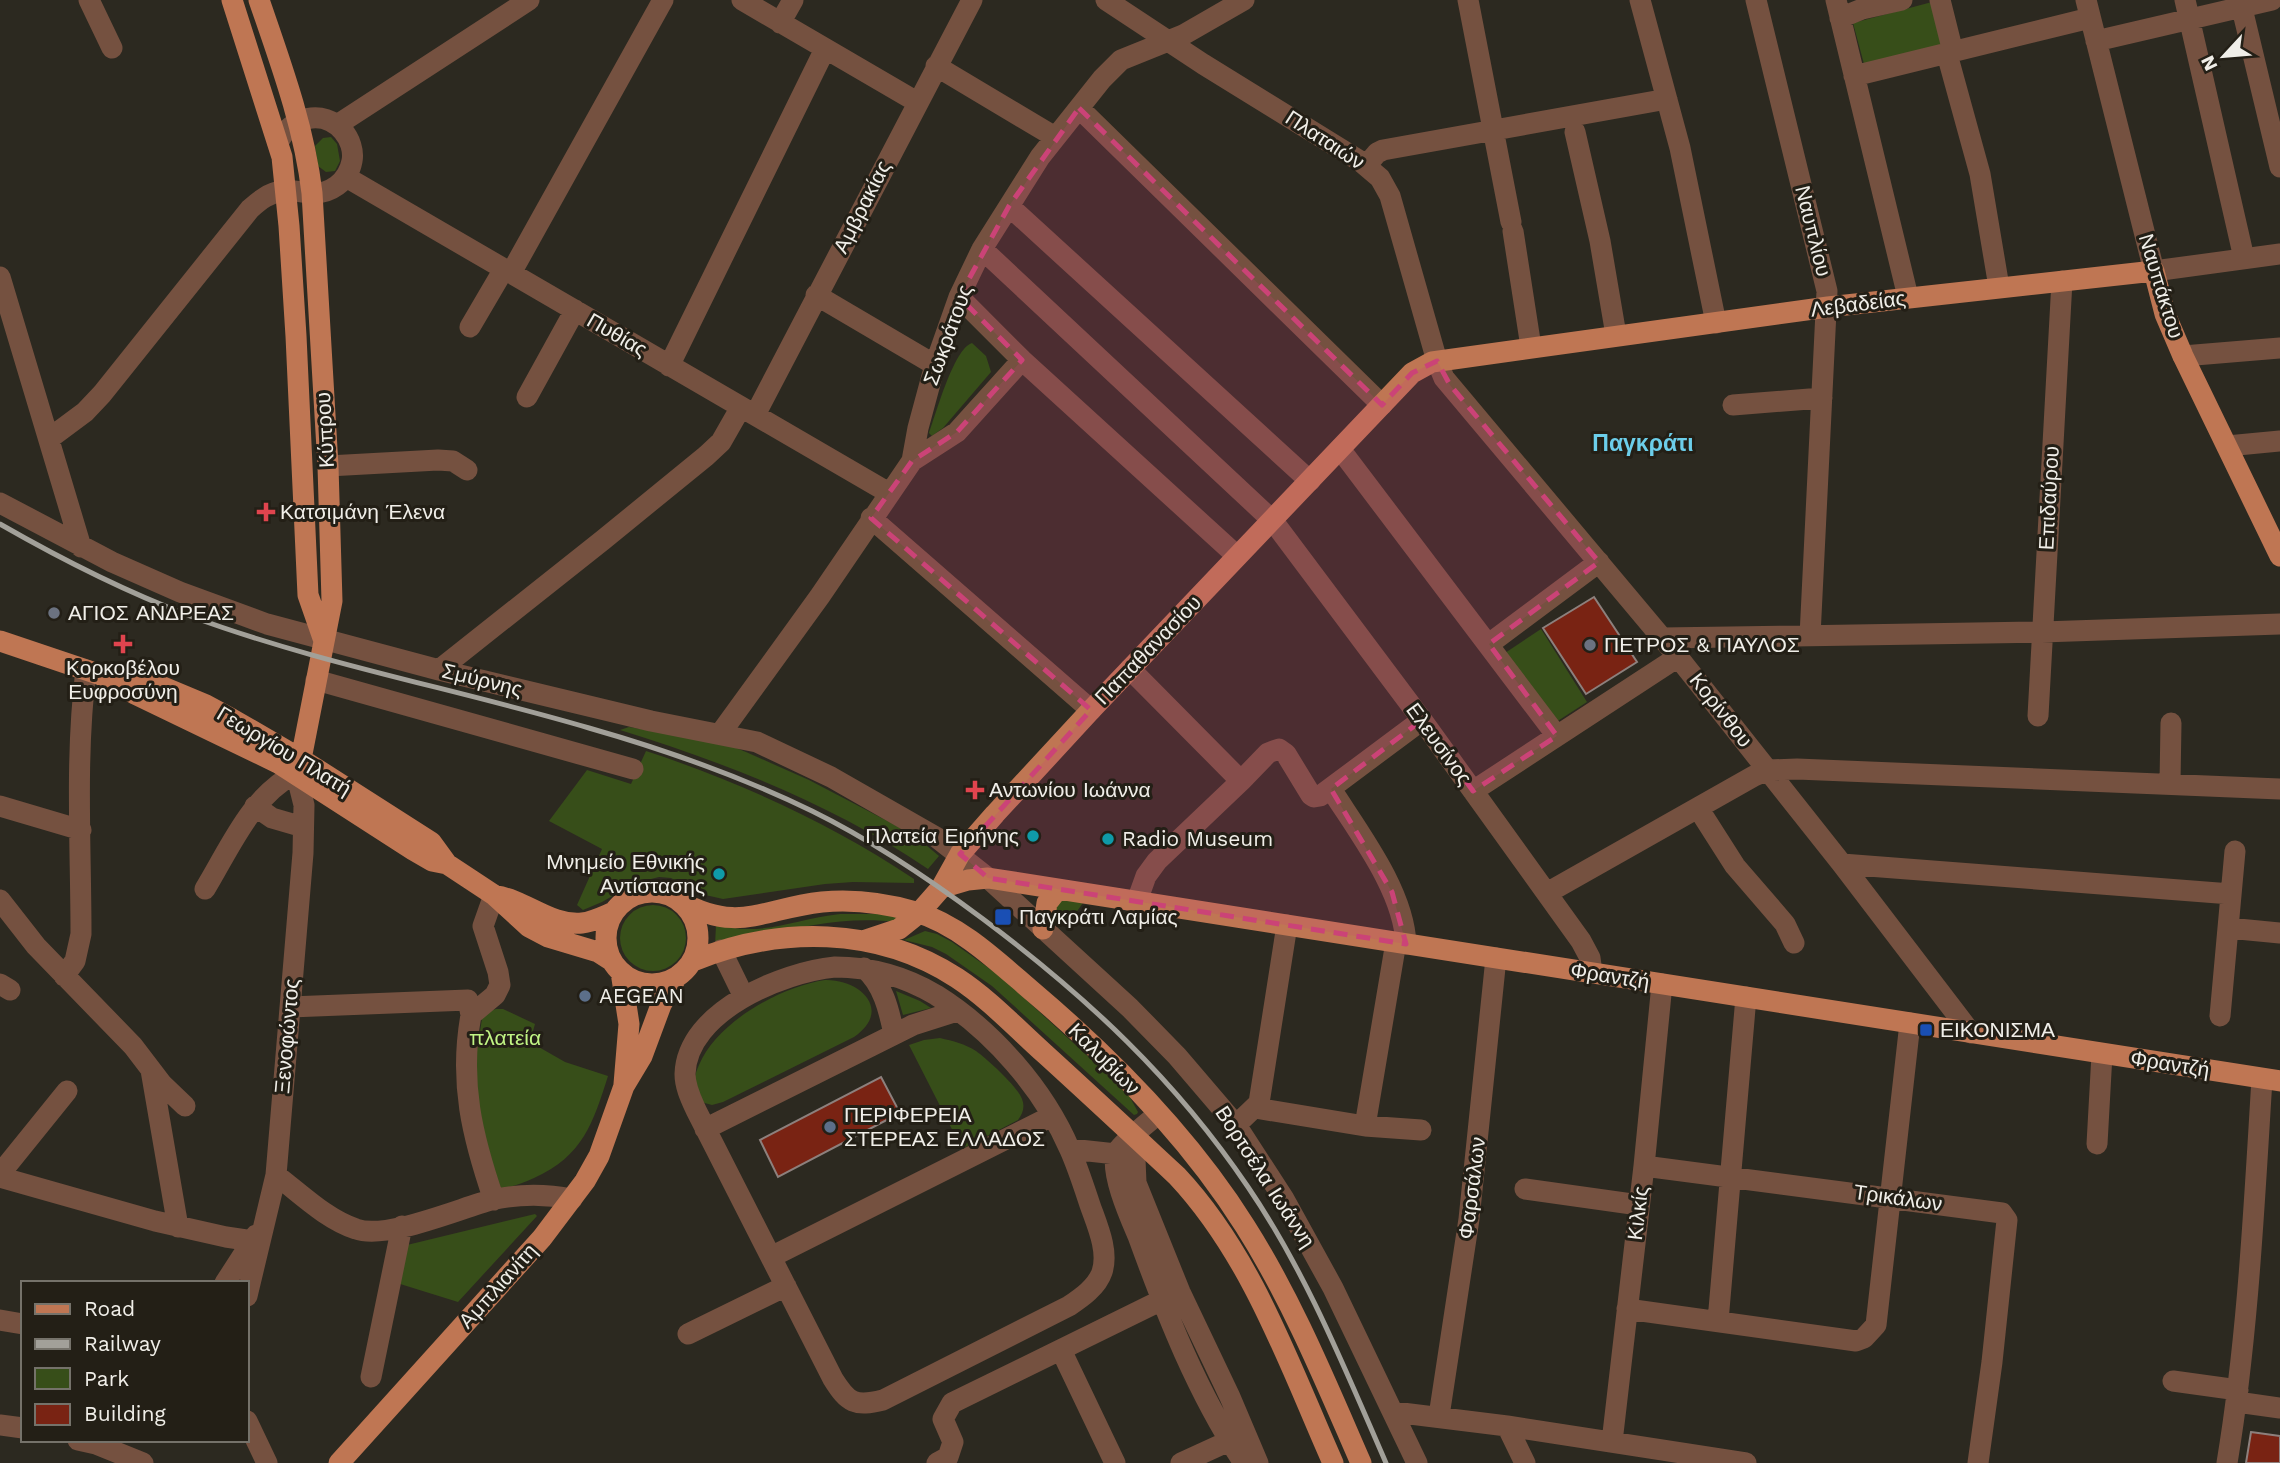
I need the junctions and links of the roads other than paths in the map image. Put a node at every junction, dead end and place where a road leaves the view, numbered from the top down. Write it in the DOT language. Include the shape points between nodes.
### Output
graph roads {
  1 [pos="89,0"];
  2 [pos="233,0"];
  3 [pos="259,0"];
  4 [pos="529,0"];
  5 [pos="663,0"];
  6 [pos="742,0"];
  7 [pos="793,0"];
  8 [pos="972,0"];
  9 [pos="1106,0"];
  10 [pos="1244,0"];
  11 [pos="1468,0"];
  12 [pos="1640,0"];
  13 [pos="1756,0"];
  14 [pos="1902,0"];
  15 [pos="1940,0"];
  16 [pos="2272,0"];
  17 [pos="2241,4"];
  18 [pos="1838,9"];
  19 [pos="2088,9"];
  20 [pos="2187,10"];
  21 [pos="780,23"];
  22 [pos="1170,41"];
  23 [pos="2096,41"];
  24 [pos="112,48"];
  25 [pos="825,49"];
  26 [pos="1950,53"];
  27 [pos="936,66"];
  28 [pos="1854,76"];
  29 [pos="1667,99"];
  30 [pos="917,102"];
  31 [pos="1079,108"];
  32 [pos="299,120"];
  33 [pos="337,125"];
  34 [pos="1575,132"];
  35 [pos="1055,137"];
  36 [pos="1494,138"];
  37 [pos="278,144"];
  38 [pos="1366,166"];
  39 [pos="2280,167"];
  40 [pos="346,177"];
  41 [pos="286,190"];
  42 [pos="312,193"];
  43 [pos="1009,206"];
  44 [pos="982,249"];
  45 [pos="2280,254"];
  46 [pos="2244,258"];
  47 [pos="508,271"];
  48 [pos="2154,271"];
  49 [pos="0,278"];
  50 [pos="2062,281"];
  51 [pos="1999,287"];
  52 [pos="817,295"];
  53 [pos="959,297"];
  54 [pos="1908,297"];
  55 [pos="1828,307"];
  56 [pos="575,310"];
  57 [pos="1716,323"];
  58 [pos="470,327"];
  59 [pos="1616,335"];
  60 [pos="1531,347"];
  61 [pos="2280,348"];
  62 [pos="2183,356"];
  63 [pos="1022,360"];
  64 [pos="1437,361"];
  65 [pos="934,365"];
  66 [pos="669,366"];
  67 [pos="527,397"];
  68 [pos="1822,398"];
  69 [pos="1382,405"];
  70 [pos="1733,405"];
  71 [pos="748,411"];
  72 [pos="50,438"];
  73 [pos="2280,441"];
  74 [pos="2227,446"];
  75 [pos="1340,449"];
  76 [pos="912,461"];
  77 [pos="327,466"];
  78 [pos="467,470"];
  79 [pos="1310,481"];
  80 [pos="889,494"];
  81 [pos="0,503"];
  82 [pos="871,518"];
  83 [pos="1273,521"];
  84 [pos="81,547"];
  85 [pos="2278,548"];
  86 [pos="1237,556"];
  87 [pos="1599,562"];
  88 [pos="2280,624"];
  89 [pos="2042,632"];
  90 [pos="1810,636"];
  91 [pos="323,638"];
  92 [pos="1662,638"];
  93 [pos="0,641"];
  94 [pos="1489,644"];
  95 [pos="1678,657"];
  96 [pos="1130,668"];
  97 [pos="439,670"];
  98 [pos="93,673"];
  99 [pos="316,680"];
  100 [pos="1090,710"];
  101 [pos="2038,716"];
  102 [pos="1422,720"];
  103 [pos="2171,723"];
  104 [pos="720,734"];
  105 [pos="1556,736"];
  106 [pos="299,766"];
  107 [pos="633,769"];
  108 [pos="1768,770"];
  109 [pos="1241,781"];
  110 [pos="2171,783"];
  111 [pos="1331,789"];
  112 [pos="2280,789"];
  113 [pos="1473,790"];
  114 [pos="0,806"];
  115 [pos="255,806"];
  116 [pos="1698,808"];
  117 [pos="303,827"];
  118 [pos="81,830"];
  119 [pos="2235,851"];
  120 [pos="960,855"];
  121 [pos="1842,864"];
  122 [pos="988,878"];
  123 [pos="941,888"];
  124 [pos="205,889"];
  125 [pos="1058,889"];
  126 [pos="1547,893"];
  127 [pos="2231,894"];
  128 [pos="494,895"];
  129 [pos="0,900"];
  130 [pos="679,901"];
  131 [pos="1137,901"];
  132 [pos="614,912"];
  133 [pos="919,913"];
  134 [pos="1287,925"];
  135 [pos="2228,928"];
  136 [pos="1043,929"];
  137 [pos="2280,933"];
  138 [pos="866,940"];
  139 [pos="1401,943"];
  140 [pos="1794,943"];
  141 [pos="721,950"];
  142 [pos="1496,958"];
  143 [pos="693,961"];
  144 [pos="617,966"];
  145 [pos="864,968"];
  146 [pos="1592,973"];
  147 [pos="64,976"];
  148 [pos="676,978"];
  149 [pos="1662,984"];
  150 [pos="744,997"];
  151 [pos="1746,998"];
  152 [pos="290,1007"];
  153 [pos="957,1010"];
  154 [pos="471,1015"];
  155 [pos="2220,1016"];
  156 [pos="1910,1023"];
  157 [pos="1971,1033"];
  158 [pos="894,1034"];
  159 [pos="2102,1054"];
  160 [pos="151,1069"];
  161 [pos="2271,1080"];
  162 [pos="624,1086"];
  163 [pos="67,1090"];
  164 [pos="185,1106"];
  165 [pos="1255,1108"];
  166 [pos="1158,1114"];
  167 [pos="1052,1116"];
  168 [pos="1236,1125"];
  169 [pos="1365,1126"];
  170 [pos="705,1129"];
  171 [pos="1421,1130"];
  172 [pos="1134,1136"];
  173 [pos="2097,1144"];
  174 [pos="1070,1149"];
  175 [pos="1116,1154"];
  176 [pos="1644,1166"];
  177 [pos="0,1175"];
  178 [pos="276,1175"];
  179 [pos="1730,1176"];
  180 [pos="1525,1189"];
  181 [pos="1891,1196"];
  182 [pos="572,1199"];
  183 [pos="494,1200"];
  184 [pos="1639,1205"];
  185 [pos="267,1216"];
  186 [pos="402,1226"];
  187 [pos="178,1227"];
  188 [pos="253,1241"];
  189 [pos="771,1256"];
  190 [pos="226,1281"];
  191 [pos="786,1286"];
  192 [pos="248,1292"];
  193 [pos="1170,1296"];
  194 [pos="1626,1309"];
  195 [pos="0,1320"];
  196 [pos="1718,1321"];
  197 [pos="21,1324"];
  198 [pos="688,1334"];
  199 [pos="1062,1350"];
  200 [pos="371,1377"];
  201 [pos="2173,1381"];
  202 [pos="2237,1396"];
  203 [pos="2280,1408"];
  204 [pos="1394,1412"];
  205 [pos="1439,1416"];
  206 [pos="248,1423"];
  207 [pos="0,1425"];
  208 [pos="1507,1426"];
  209 [pos="21,1428"];
  210 [pos="1229,1441"];
  211 [pos="87,1442"];
  212 [pos="1612,1442"];
  213 [pos="1660,1456"];
  214 [pos="143,1463"];
  215 [pos="267,1463"];
  216 [pos="339,1463"];
  217 [pos="937,1463"];
  218 [pos="1115,1463"];
  219 [pos="1181,1463"];
  220 [pos="1244,1463"];
  221 [pos="1258,1463"];
  222 [pos="1334,1463"];
  223 [pos="1361,1463"];
  224 [pos="1417,1463"];
  225 [pos="1525,1463"];
  226 [pos="1746,1463"];
  227 [pos="1978,1463"];
  228 [pos="2227,1463"];
  1 -- 24 [label="street"];
  2 -- 37 [label="main road, Κύπρου"];
  3 -- 32 [label="main road, Κύπρου"];
  4 -- 33 [label="street"];
  5 -- 47 [label="street"];
  6 -- 21 [label="street"];
  7 -- 21 [label="street"];
  8 -- 27 [label="street, Αμβρακίας"];
  9 -- 22 [label="street, Πλαταιών"];
  10 -- 22 [label="street, Σωκράτους"];
  11 -- 36 [label="street"];
  12 -- 29 [label="street"];
  13 -- 55 [label="street, Ναυπλίου"];
  14 -- 18 [label="street"];
  15 -- 26 [label="street"];
  16 -- 17 [label="street"];
  17 -- 20 [label="street"];
  17 -- 39 [label="street"];
  18 -- 28 [label="street"];
  19 -- 23 [label="street, Ναυπάκτου"];
  19 -- 26 [label="street"];
  20 -- 23 [label="street"];
  20 -- 46 [label="street"];
  21 -- 25 [label="street"];
  22 -- 31 [label="street, Σωκράτους" via="1121,60"];
  22 -- 38 [label="street, Πλαταιών"];
  23 -- 48 [label="street, Ναυπάκτου"];
  25 -- 30 [label="street"];
  25 -- 66 [label="street"];
  26 -- 28 [label="street"];
  26 -- 51 [label="street" via="1980,174"];
  27 -- 30 [label="street, Αμβρακίας"];
  27 -- 35 [label="street"];
  28 -- 54 [label="street"];
  29 -- 36 [label="street"];
  29 -- 57 [label="street"];
  30 -- 52 [label="street, Αμβρακίας"];
  31 -- 35 [label="street, Σωκράτους"];
  31 -- 69 [label="street"];
  32 -- 33 [label="street" via="316,117"];
  32 -- 37 [label="street"];
  32 -- 42 [label="main road, Κύπρου"];
  33 -- 40 [label="street" via="352,149"];
  34 -- 59 [label="street"];
  35 -- 43 [label="street, Σωκράτους"];
  36 -- 38 [label="street" via="1383,150"];
  36 -- 60 [label="street"];
  37 -- 41 [label="main road, Κύπρου"];
  38 -- 64 [label="street, Πλαταιών" via="1390,196"];
  40 -- 42 [label="street" via="330,190"];
  40 -- 47 [label="street, Πυθίας"];
  41 -- 42 [label="street"];
  41 -- 72 [label="street" via="261,199 241,218 102,394"];
  41 -- 91 [label="main road, Κύπρου" via="308,596"];
  42 -- 77 [label="main road, Κύπρου"];
  43 -- 44 [label="street, Σωκράτους"];
  43 -- 79 [label="street"];
  44 -- 53 [label="street, Σωκράτους"];
  44 -- 83 [label="street, Ελευσίνος"];
  45 -- 46 [label="street, Λεβαδείας"];
  46 -- 48 [label="street, Λεβαδείας"];
  47 -- 56 [label="street, Πυθίας"];
  47 -- 58 [label="street"];
  48 -- 50 [label="main road, Λεβαδείας"];
  48 -- 62 [label="main road, Ναυπάκτου"];
  49 -- 72 [label="street"];
  50 -- 51 [label="main road, Λεβαδείας"];
  50 -- 89 [label="street, Επιδαύρου"];
  51 -- 54 [label="main road, Λεβαδείας"];
  52 -- 65 [label="street"];
  52 -- 71 [label="street, Αμβρακίας"];
  53 -- 63 [label="street"];
  53 -- 65 [label="street, Σωκράτους"];
  54 -- 55 [label="main road, Λεβαδείας"];
  55 -- 57 [label="main road, Λεβαδείας"];
  55 -- 68 [label="street, Ναυπλίου"];
  56 -- 66 [label="street, Πυθίας"];
  56 -- 67 [label="street"];
  57 -- 59 [label="main road, Λεβαδείας"];
  59 -- 60 [label="main road, Λεβαδείας"];
  60 -- 64 [label="main road, Λεβαδείας"];
  61 -- 62 [label="street"];
  62 -- 74 [label="main road, Ναυπάκτου"];
  63 -- 76 [label="street" via="957,432"];
  63 -- 86 [label="street"];
  64 -- 69 [label="main road, Παπαθανασίου" via="1412,373"];
  64 -- 87 [label="street, Κορίνθου" via="1450,385"];
  65 -- 76 [label="street, Σωκράτους"];
  66 -- 71 [label="street, Πυθίας"];
  68 -- 70 [label="street"];
  68 -- 90 [label="street, Ναυπλίου"];
  69 -- 75 [label="main road, Παπαθανασίου"];
  71 -- 80 [label="street, Πυθίας"];
  71 -- 97 [label="street, Αμβρακίας" via="706,456"];
  72 -- 84 [label="street"];
  73 -- 74 [label="street"];
  74 -- 85 [label="main road, Ναυπάκτου"];
  75 -- 79 [label="main road, Παπαθανασίου"];
  75 -- 94 [label="street"];
  76 -- 80 [label="street, Σωκράτους"];
  77 -- 78 [label="street" via="438,460 453,461"];
  77 -- 91 [label="main road, Κύπρου" via="332,601"];
  79 -- 83 [label="main road, Παπαθανασίου"];
  80 -- 82 [label="street, Σωκράτους"];
  81 -- 84 [label="street, Σμύρνης"];
  82 -- 100 [label="street"];
  82 -- 104 [label="street, Σωκράτους"];
  83 -- 86 [label="main road, Παπαθανασίου"];
  83 -- 102 [label="street, Ελευσίνος"];
  84 -- 91 [label="street, Σμύρνης" via="223,609"];
  86 -- 96 [label="main road, Παπαθανασίου"];
  87 -- 92 [label="street, Κορίνθου"];
  87 -- 94 [label="street"];
  88 -- 89 [label="street"];
  89 -- 90 [label="street"];
  89 -- 101 [label="street, Επιδαύρου"];
  90 -- 92 [label="street"];
  91 -- 97 [label="street, Σμύρνης"];
  91 -- 99 [label="main road"];
  92 -- 95 [label="street, Κορίνθου"];
  93 -- 98 [label="main road, Γεωργίου Πλατή"];
  94 -- 105 [label="street"];
  95 -- 105 [label="street"];
  95 -- 108 [label="street, Κορίνθου"];
  96 -- 100 [label="main road, Παπαθανασίου"];
  96 -- 109 [label="street"];
  97 -- 104 [label="street, Σμύρνης"];
  98 -- 106 [label="main road, Γεωργίου Πλατή"];
  98 -- 118 [label="street" via="79,721"];
  99 -- 106 [label="main road"];
  99 -- 107 [label="street"];
  100 -- 120 [label="main road, Παπαθανασίου"];
  102 -- 111 [label="street"];
  102 -- 113 [label="street, Ελευσίνος"];
  103 -- 110 [label="street"];
  104 -- 120 [label="street, Σμύρνης" via="757,742 805,764 909,820"];
  105 -- 113 [label="street"];
  106 -- 115 [label="street"];
  106 -- 117 [label="street, Ξενοφώντος"];
  106 -- 128 [label="main road, Γεωργίου Πλατή" via="413,850 447,864"];
  108 -- 110 [label="street"];
  108 -- 116 [label="street"];
  108 -- 121 [label="street, Κορίνθου"];
  109 -- 111 [label="street" via="1268,753 1279,749 1313,796"];
  109 -- 131 [label="street" via="1157,861"];
  110 -- 112 [label="street"];
  111 -- 139 [label="street" via="1392,892 1403,919"];
  113 -- 126 [label="street, Ελευσίνος"];
  114 -- 118 [label="street"];
  115 -- 117 [label="street" via="272,818"];
  115 -- 124 [label="street"];
  116 -- 126 [label="street"];
  116 -- 140 [label="street" via="1735,866 1785,924"];
  117 -- 152 [label="street, Ξενοφώντος"];
  118 -- 147 [label="street" via="81,934 75,961"];
  119 -- 127 [label="street"];
  120 -- 122 [label="street, Σμύρνης"];
  120 -- 123 [label="main road, Παπαθανασίου"];
  121 -- 127 [label="street"];
  121 -- 157 [label="street, Κορίνθου"];
  122 -- 123 [label="main road, Φραντζή"];
  122 -- 125 [label="main road, Φραντζή"];
  122 -- 136 [label="street, Βορτσέλα Ιωάννη"];
  123 -- 133 [label="main road, Παπαθανασίου"];
  125 -- 131 [label="main road, Φραντζή"];
  125 -- 136 [label="main road" via="1047,903"];
  126 -- 146 [label="street, Ελευσίνος" via="1585,948"];
  127 -- 135 [label="street"];
  128 -- 132 [label="main road, Γεωργίου Πλατή" via="566,922 586,922"];
  128 -- 144 [label="main road, Γεωργίου Πλατή" via="529,928 598,952"];
  128 -- 154 [label="street" via="483,926 500,985"];
  129 -- 147 [label="street"];
  130 -- 132 [label="main road" via="666,894 644,893"];
  130 -- 133 [label="main road, Καλυβίων" via="708,915 740,919 844,901"];
  130 -- 143 [label="main road" via="697,928"];
  131 -- 134 [label="main road, Φραντζή"];
  132 -- 144 [label="main road" via="606,936"];
  133 -- 138 [label="main road, Παπαθανασίου" via="899,929"];
  133 -- 166 [label="main road, Καλυβίων" via="963,937 1025,985 1094,1046"];
  134 -- 139 [label="main road, Φραντζή"];
  134 -- 165 [label="street"];
  135 -- 137 [label="street"];
  135 -- 155 [label="street"];
  136 -- 168 [label="street, Βορτσέλα Ιωάννη" via="1144,1022"];
  138 -- 141 [label="main road, Καλυβίων" via="805,936"];
  138 -- 172 [label="main road, Καλυβίων" via="921,956 973,989"];
  139 -- 142 [label="main road, Φραντζή"];
  139 -- 169 [label="street"];
  141 -- 143 [label="main road, Καλυβίων"];
  141 -- 150 [label="street"];
  142 -- 146 [label="main road, Φραντζή"];
  142 -- 205 [label="street, Φαρσάλων" via="1469,1219"];
  143 -- 148 [label="main road"];
  144 -- 148 [label="main road" via="635,981 651,985"];
  144 -- 162 [label="main road, Αμπλιανίτη" via="629,1024"];
  145 -- 150 [label="street" via="799,973"];
  145 -- 153 [label="street" via="904,979"];
  145 -- 158 [label="street" via="880,989"];
  146 -- 149 [label="main road, Φραντζή"];
  147 -- 160 [label="street"];
  148 -- 162 [label="main road, Αμπλιανίτη"];
  149 -- 151 [label="main road, Φραντζή"];
  149 -- 176 [label="street, Κιλκίς"];
  150 -- 170 [label="street" via="707,1026 688,1058 687,1088"];
  151 -- 156 [label="main road, Φραντζή"];
  151 -- 179 [label="street"];
  152 -- 154 [label="street" via="468,1000"];
  152 -- 178 [label="street, Ξενοφώντος"];
  153 -- 158 [label="street"];
  153 -- 167 [label="street" via="1018,1069"];
  154 -- 183 [label="street" via="465,1067 467,1099"];
  156 -- 157 [label="main road, Φραντζή"];
  156 -- 181 [label="street"];
  157 -- 159 [label="main road, Φραντζή"];
  158 -- 170 [label="street"];
  159 -- 161 [label="main road, Φραντζή"];
  159 -- 173 [label="street"];
  160 -- 164 [label="street"];
  160 -- 187 [label="street"];
  161 -- 202 [label="street"];
  162 -- 182 [label="main road, Αμπλιανίτη" via="599,1156"];
  163 -- 177 [label="street"];
  165 -- 168 [label="street"];
  165 -- 169 [label="street"];
  166 -- 172 [label="street"];
  166 -- 223 [label="main road, Καλυβίων" via="1228,1200 1265,1258"];
  167 -- 174 [label="street"];
  167 -- 189 [label="street"];
  168 -- 204 [label="street, Βορτσέλα Ιωάννη" via="1309,1243"];
  169 -- 171 [label="street"];
  170 -- 189 [label="street"];
  172 -- 175 [label="street"];
  172 -- 193 [label="street" via="1136,1183"];
  172 -- 222 [label="main road, Καλυβίων" via="1190,1190 1235,1253"];
  174 -- 175 [label="street"];
  174 -- 191 [label="street" via="1103,1244 1102,1273 1086,1294 1069,1306 883,1400 855,1404 843,1395"];
  175 -- 193 [label="street" via="1125,1203"];
  176 -- 179 [label="street, Τρικάλων"];
  176 -- 184 [label="street, Κιλκίς"];
  177 -- 187 [label="street"];
  178 -- 185 [label="street, Ξενοφώντος"];
  178 -- 186 [label="street" via="334,1219 356,1229 372,1233"];
  179 -- 181 [label="street, Τρικάλων"];
  179 -- 196 [label="street"];
  180 -- 184 [label="street"];
  181 -- 196 [label="street" via="1876,1325 1864,1338 1856,1341"];
  181 -- 227 [label="street, Τρικάλων" via="2003,1213 2007,1220"];
  182 -- 183 [label="street" via="534,1195"];
  182 -- 216 [label="main road, Αμπλιανίτη"];
  183 -- 186 [label="street"];
  184 -- 194 [label="street, Κιλκίς"];
  185 -- 188 [label="street"];
  185 -- 192 [label="street, Ξενοφώντος"];
  186 -- 200 [label="street"];
  187 -- 188 [label="street"];
  188 -- 190 [label="street"];
  189 -- 191 [label="street"];
  191 -- 198 [label="street"];
  193 -- 199 [label="street"];
  193 -- 210 [label="street"];
  193 -- 221 [label="street" via="1230,1397"];
  194 -- 196 [label="street"];
  194 -- 212 [label="street, Κιλκίς"];
  195 -- 197 [label="street"];
  199 -- 217 [label="street" via="952,1403 943,1419 953,1443 948,1457"];
  199 -- 218 [label="street"];
  201 -- 202 [label="street"];
  202 -- 203 [label="street"];
  202 -- 228 [label="street"];
  204 -- 205 [label="street"];
  204 -- 224 [label="street, Βορτσέλα Ιωάννη"];
  205 -- 208 [label="street"];
  206 -- 215 [label="street"];
  207 -- 209 [label="street"];
  208 -- 212 [label="street"];
  208 -- 225 [label="street"];
  210 -- 219 [label="street"];
  210 -- 220 [label="street"];
  211 -- 214 [label="street"];
  212 -- 213 [label="street"];
  213 -- 226 [label="street"];
}
